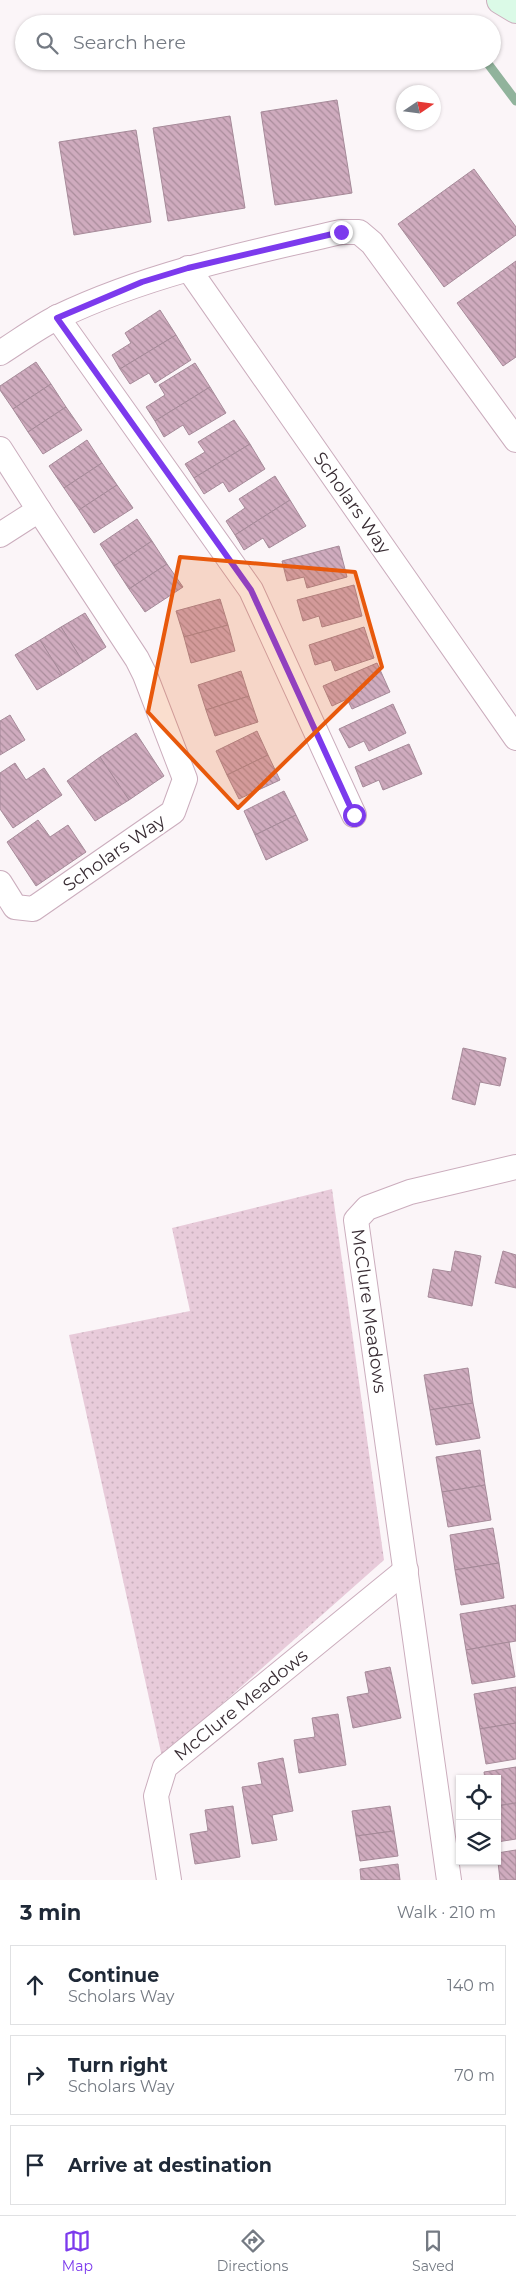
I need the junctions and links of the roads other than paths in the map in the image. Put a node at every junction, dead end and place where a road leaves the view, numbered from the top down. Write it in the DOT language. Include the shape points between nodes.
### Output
graph roads {
  1 [pos="501,0"];
  2 [pos="516,9"];
  3 [pos="188,268"];
  4 [pos="57,318"];
  5 [pos="0,353"];
  6 [pos="516,440"];
  7 [pos="0,449"];
  8 [pos="39,510"];
  9 [pos="0,535"];
  10 [pos="516,738"];
  11 [pos="354,815"];
  12 [pos="0,883"];
  13 [pos="516,1167"];
  14 [pos="406,1570"];
  15 [pos="169,1880"];
  16 [pos="449,1880"];
  1 -- 2 [label="main road"];
  3 -- 4 [label="street" via="142,282"];
  3 -- 6 [label="street" via="341,232 360,232 372,243"];
  3 -- 10 [label="street, Scholars Way"];
  4 -- 5 [label="street"];
  4 -- 11 [label="street" via="251,590"];
  7 -- 8 [label="street, Scholars Way"];
  8 -- 9 [label="street"];
  8 -- 12 [label="street, Scholars Way" via="137,659 185,779 172,812 33,909 15,907"];
  13 -- 14 [label="street, McClure Meadows" via="410,1192 368,1208 356,1220"];
  14 -- 15 [label="street, McClure Meadows" via="165,1767 156,1796"];
  14 -- 16 [label="street, McClure Meadows"];
}
